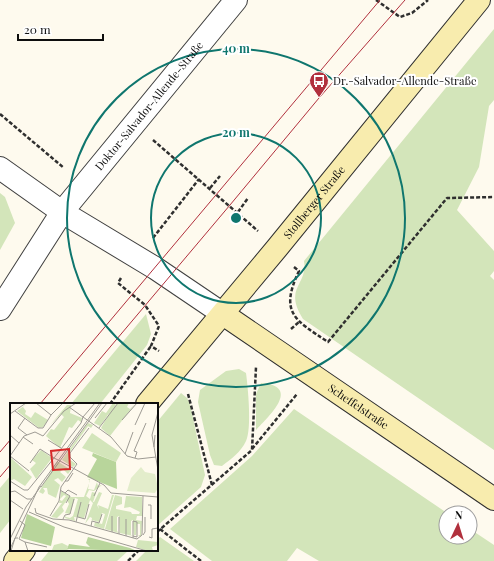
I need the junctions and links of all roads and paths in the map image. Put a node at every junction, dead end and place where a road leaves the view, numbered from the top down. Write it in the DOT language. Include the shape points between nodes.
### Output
graph roads {
  1 [pos="236,0"];
  2 [pos="376,0"];
  3 [pos="428,0"];
  4 [pos="479,0"];
  5 [pos="0,114"];
  6 [pos="134,124"];
  7 [pos="0,168"];
  8 [pos="220,176"];
  9 [pos="84,184"];
  10 [pos="210,188"];
  11 [pos="494,197"];
  12 [pos="248,198"];
  13 [pos="62,212"];
  14 [pos="238,212"];
  15 [pos="277,248"];
  16 [pos="0,309"];
  17 [pos="223,314"];
  18 [pos="151,346"];
  19 [pos="271,347"];
  20 [pos="180,364"];
  21 [pos="312,375"];
  22 [pos="111,403"];
  23 [pos="148,403"];
  24 [pos="252,450"];
  25 [pos="212,485"];
  26 [pos="494,499"];
  27 [pos="160,529"];
  28 [pos="23,551"];
  29 [pos="138,551"];
  30 [pos="15,561"];
  31 [pos="128,561"];
  32 [pos="201,561"];
  1 -- 6 [label="street, Doktor-Salvador-Allende-Straße"];
  2 -- 3 [label="path" via="400,17 412,13"];
  4 -- 15 [label="main road, Stollberger Straße"];
  5 -- 9 [label="path"];
  6 -- 9 [label="street, Doktor-Salvador-Allende-Straße"];
  6 -- 10 [label="path"];
  7 -- 13 [label="street"];
  8 -- 10 [label="path"];
  9 -- 13 [label="street, Doktor-Salvador-Allende-Straße"];
  10 -- 14 [label="path"];
  11 -- 15 [label="path" via="447,198 328,342 299,322 289,305 291,288 299,271"];
  12 -- 14 [label="path"];
  13 -- 16 [label="street, Doktor-Salvador-Allende-Straße"];
  13 -- 17 [label="street" via="155,268"];
  14 -- 15 [label="path"];
  15 -- 17 [label="main road, Stollberger Straße"];
  17 -- 19 [label="main road, Scheffelstraße"];
  17 -- 20 [label="main road, Stollberger Straße"];
  18 -- 22 [label="path"];
  19 -- 21 [label="main road, Scheffelstraße"];
  19 -- 24 [label="path" via="255,369"];
  20 -- 23 [label="main road, Stollberger Straße"];
  20 -- 25 [label="path"];
  21 -- 24 [label="path"];
  21 -- 26 [label="main road, Scheffelstraße"];
  24 -- 25 [label="path"];
  25 -- 27 [label="path"];
  27 -- 32 [label="path"];
  28 -- 30 [label="main road"];
  29 -- 31 [label="path"];
}
